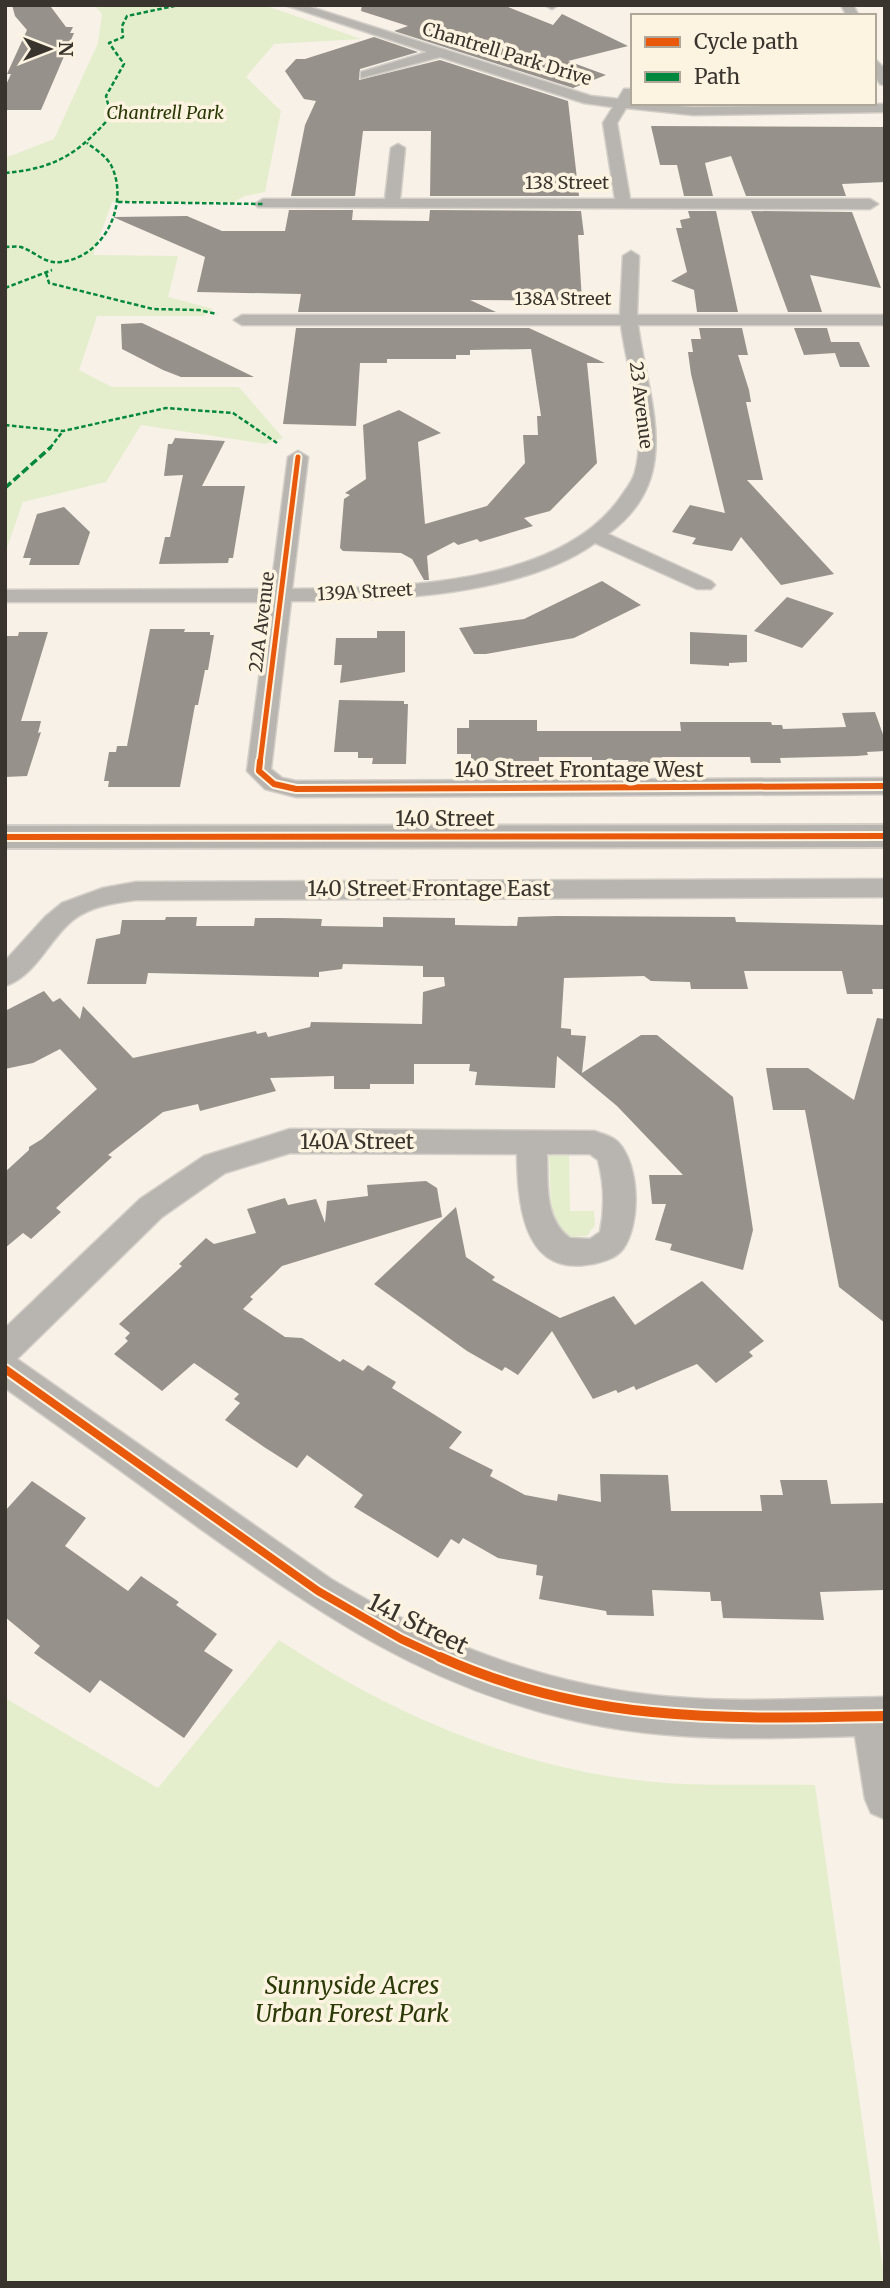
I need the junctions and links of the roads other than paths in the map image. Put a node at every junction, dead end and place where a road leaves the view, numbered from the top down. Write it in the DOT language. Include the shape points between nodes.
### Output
graph roads {
  1 [pos="291,5"];
  2 [pos="438,53"];
  3 [pos="366,75"];
  4 [pos="631,89"];
  5 [pos="620,105"];
  6 [pos="885,108"];
  7 [pos="398,148"];
  8 [pos="623,202"];
  9 [pos="392,203"];
  10 [pos="264,204"];
  11 [pos="870,204"];
  12 [pos="631,256"];
  13 [pos="242,320"];
  14 [pos="629,320"];
  15 [pos="885,320"];
  16 [pos="299,457"];
  17 [pos="594,535"];
  18 [pos="704,585"];
  19 [pos="282,595"];
  20 [pos="5,596"];
  21 [pos="274,784"];
  22 [pos="885,786"];
  23 [pos="885,836"];
  24 [pos="5,837"];
  25 [pos="885,888"];
  26 [pos="5,975"];
  27 [pos="532,1143"];
  28 [pos="9,1373"];
  29 [pos="878,1716"];
  30 [pos="885,1799"];
  1 -- 2 [label="street, Chantrell Park Drive"];
  2 -- 3 [label="street"];
  2 -- 5 [label="street, Chantrell Park Drive" via="555,91"];
  4 -- 5 [label="street"];
  5 -- 6 [label="street, Chantrell Park Drive" via="693,111"];
  5 -- 8 [label="street" via="610,123"];
  7 -- 9 [label="street"];
  8 -- 9 [label="street, 138 Street"];
  8 -- 11 [label="street, 138 Street"];
  9 -- 10 [label="street, 138 Street"];
  12 -- 14 [label="street, 23 Avenue"];
  13 -- 14 [label="street, 138A Street"];
  14 -- 15 [label="street, 138A Street"];
  14 -- 17 [label="street, 23 Avenue" via="648,457 637,491"];
  16 -- 19 [label="street, 22A Avenue"];
  17 -- 18 [label="street"];
  17 -- 19 [label="street, 139A Street" via="542,562 475,581 400,592"];
  19 -- 20 [label="street, 139A Street"];
  19 -- 21 [label="street, 22A Avenue" via="258,771"];
  21 -- 22 [label="street, 140 Street Frontage West" via="296,789"];
  23 -- 24 [label="main road, 140 Street"];
  25 -- 26 [label="street, 140 Street Frontage East" via="136,891 79,905 56,920 26,961"];
  27 -- 28 [label="street, 140A Street" via="290,1141 215,1164 151,1208"];
  28 -- 29 [label="street, 141 Street" via="329,1598 396,1638 457,1666 523,1689 617,1710 715,1718"];
  29 -- 30 [label="street"];
}
